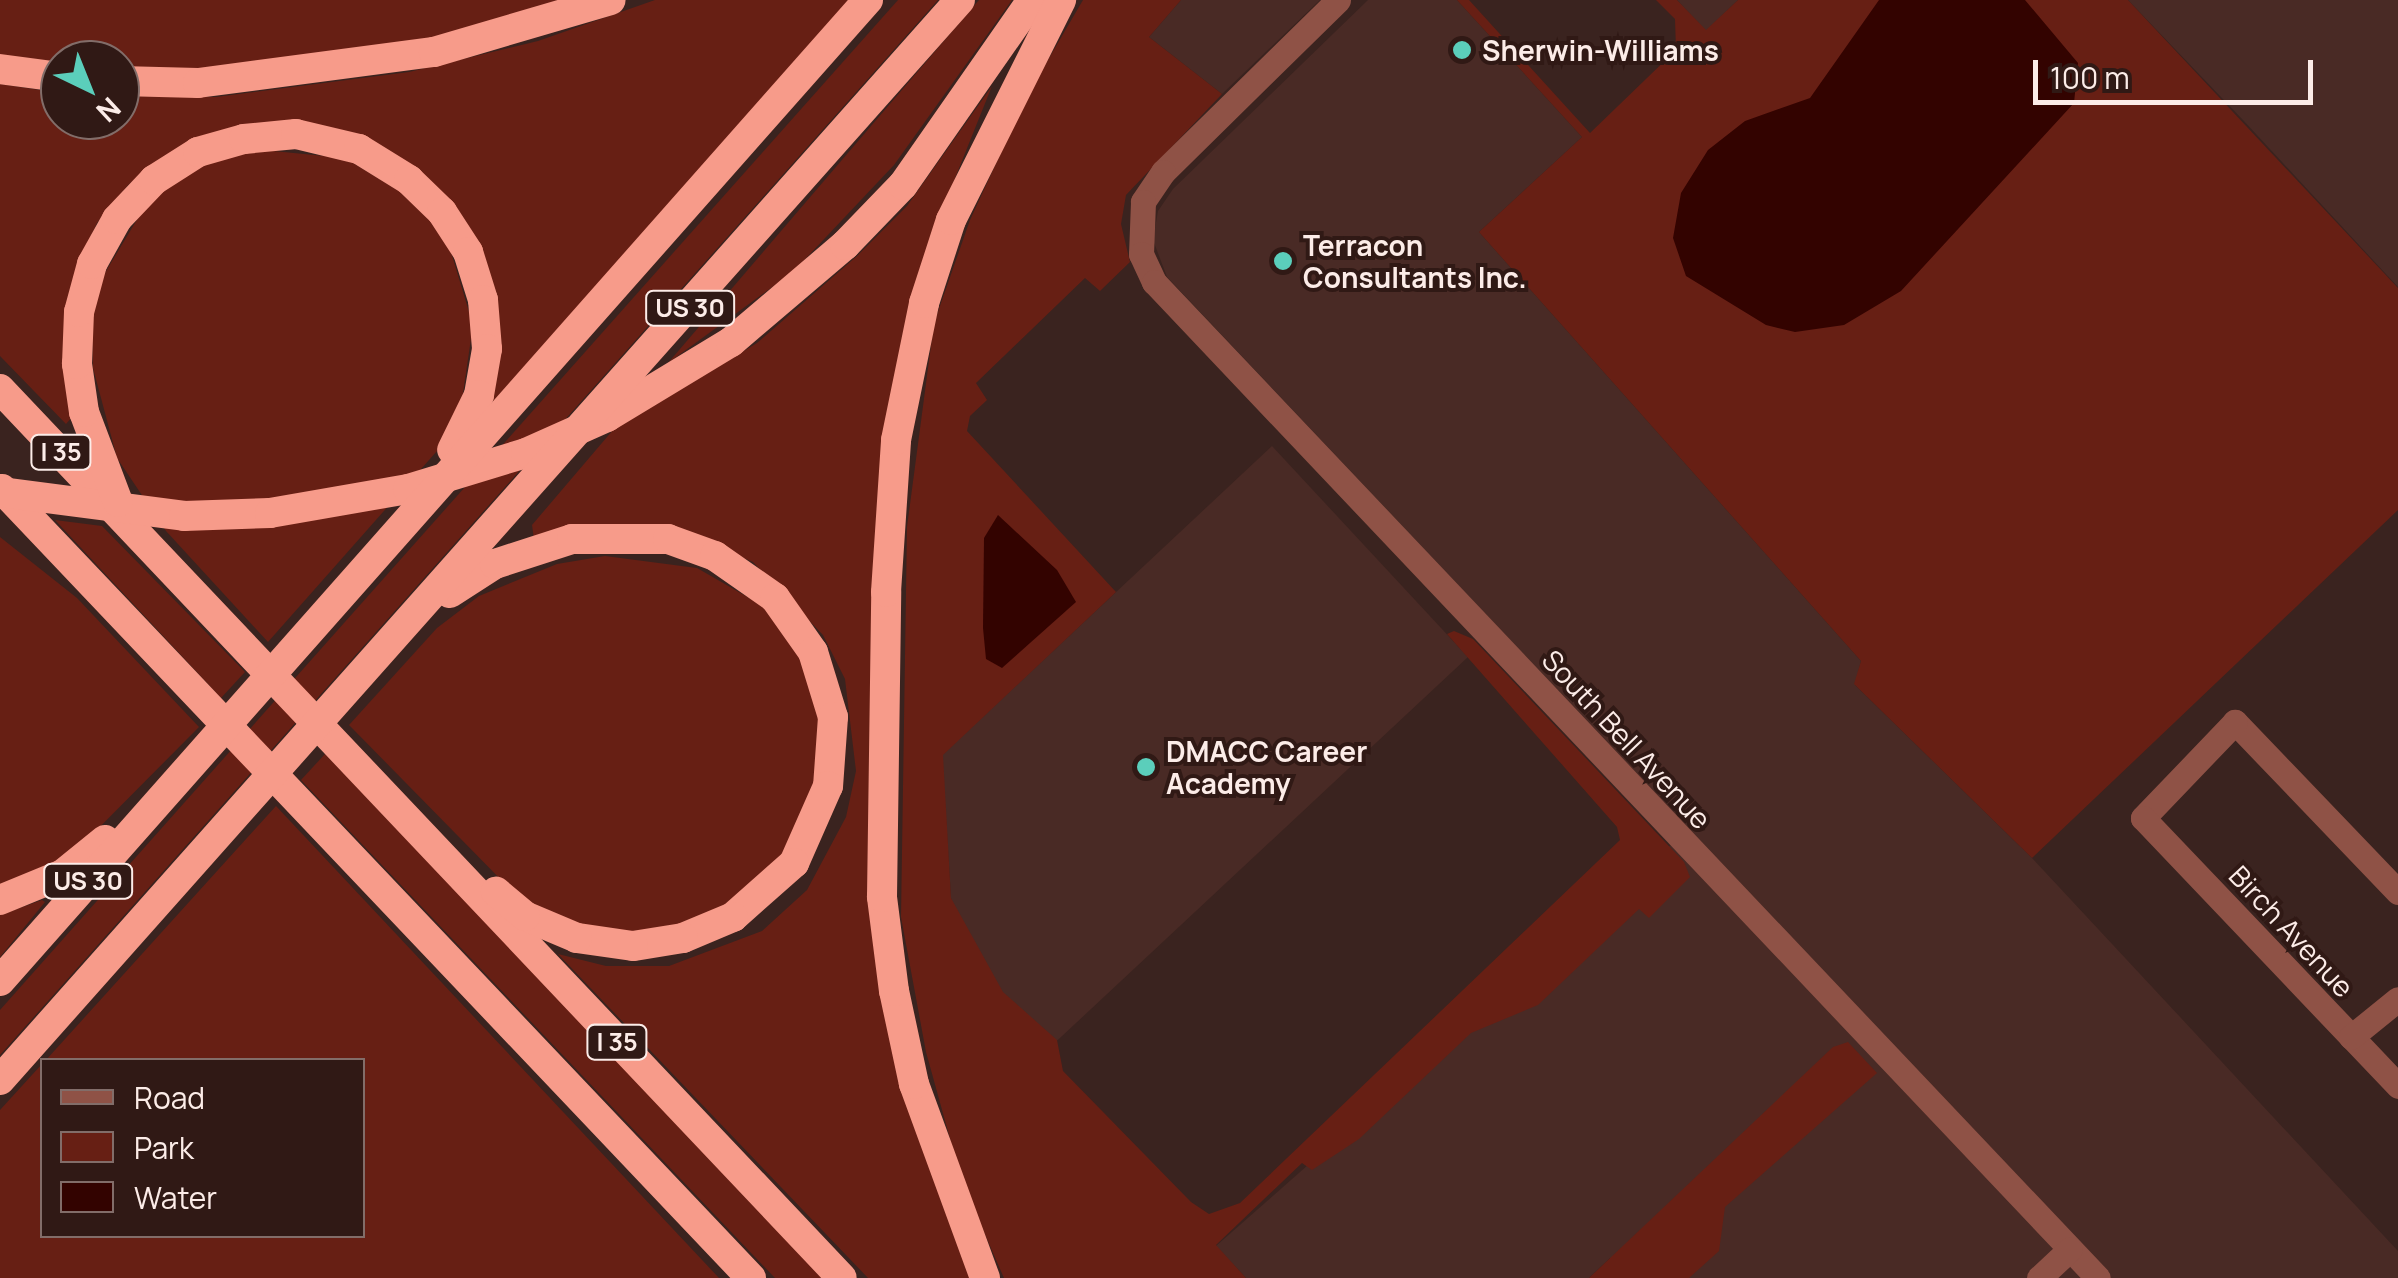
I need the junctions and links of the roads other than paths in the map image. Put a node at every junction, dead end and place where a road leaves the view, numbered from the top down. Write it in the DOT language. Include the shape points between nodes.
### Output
graph roads {
  1 [pos="611,0"];
  2 [pos="868,0"];
  3 [pos="960,0"];
  4 [pos="1032,0"];
  5 [pos="1060,0"];
  6 [pos="1338,0"];
  7 [pos="0,69"];
  8 [pos="40,74"];
  9 [pos="140,82"];
  10 [pos="0,389"];
  11 [pos="0,490"];
  12 [pos="122,514"];
  13 [pos="0,521"];
  14 [pos="377,552"];
  15 [pos="418,613"];
  16 [pos="135,628"];
  17 [pos="176,781"];
  18 [pos="393,806"];
  19 [pos="2398,892"];
  20 [pos="0,900"];
  21 [pos="0,981"];
  22 [pos="2398,999"];
  23 [pos="2351,1037"];
  24 [pos="0,1080"];
  25 [pos="2398,1086"];
  26 [pos="2070,1249"];
  27 [pos="751,1278"];
  28 [pos="842,1278"];
  29 [pos="985,1278"];
  30 [pos="2040,1278"];
  31 [pos="2098,1278"];
  1 -- 9 [label="highway" via="532,28 363,64 198,83"];
  2 -- 14 [label="highway, US 30"];
  3 -- 15 [label="highway, US 30"];
  4 -- 11 [label="highway" via="903,185 784,303 666,386 526,452 408,490 270,513 184,516"];
  5 -- 29 [label="highway" via="951,220 924,303 896,440 886,592 882,897 894,991 914,1084"];
  6 -- 26 [label="street, South Bell Avenue" via="1163,172 1143,202 1141,254 1174,306"];
  7 -- 8 [label="highway"];
  10 -- 12 [label="highway, I 35"];
  11 -- 16 [label="highway, I 35"];
  12 -- 14 [label="highway" via="84,412 77,364 92,264 117,219 154,180 198,152 296,134 358,149 409,180 442,212 468,252 483,300 487,349 479,395 459,440"];
  12 -- 18 [label="highway, I 35"];
  13 -- 16 [label="highway"];
  14 -- 17 [label="highway, US 30"];
  15 -- 18 [label="highway" via="495,564 533,549 616,535 668,539 715,556 775,598 794,623 825,682 832,756 823,801 794,863 733,917 683,938 633,946 577,938 526,916"];
  15 -- 24 [label="highway, US 30"];
  16 -- 27 [label="highway, I 35"];
  17 -- 20 [label="highway" via="63,874"];
  17 -- 21 [label="highway, US 30"];
  18 -- 28 [label="highway, I 35"];
  19 -- 23 [label="street, Birch Avenue" via="2235,722 2143,818"];
  22 -- 23 [label="street"];
  23 -- 25 [label="street, Birch Avenue"];
  26 -- 30 [label="street"];
  26 -- 31 [label="street, South Bell Avenue"];
}
